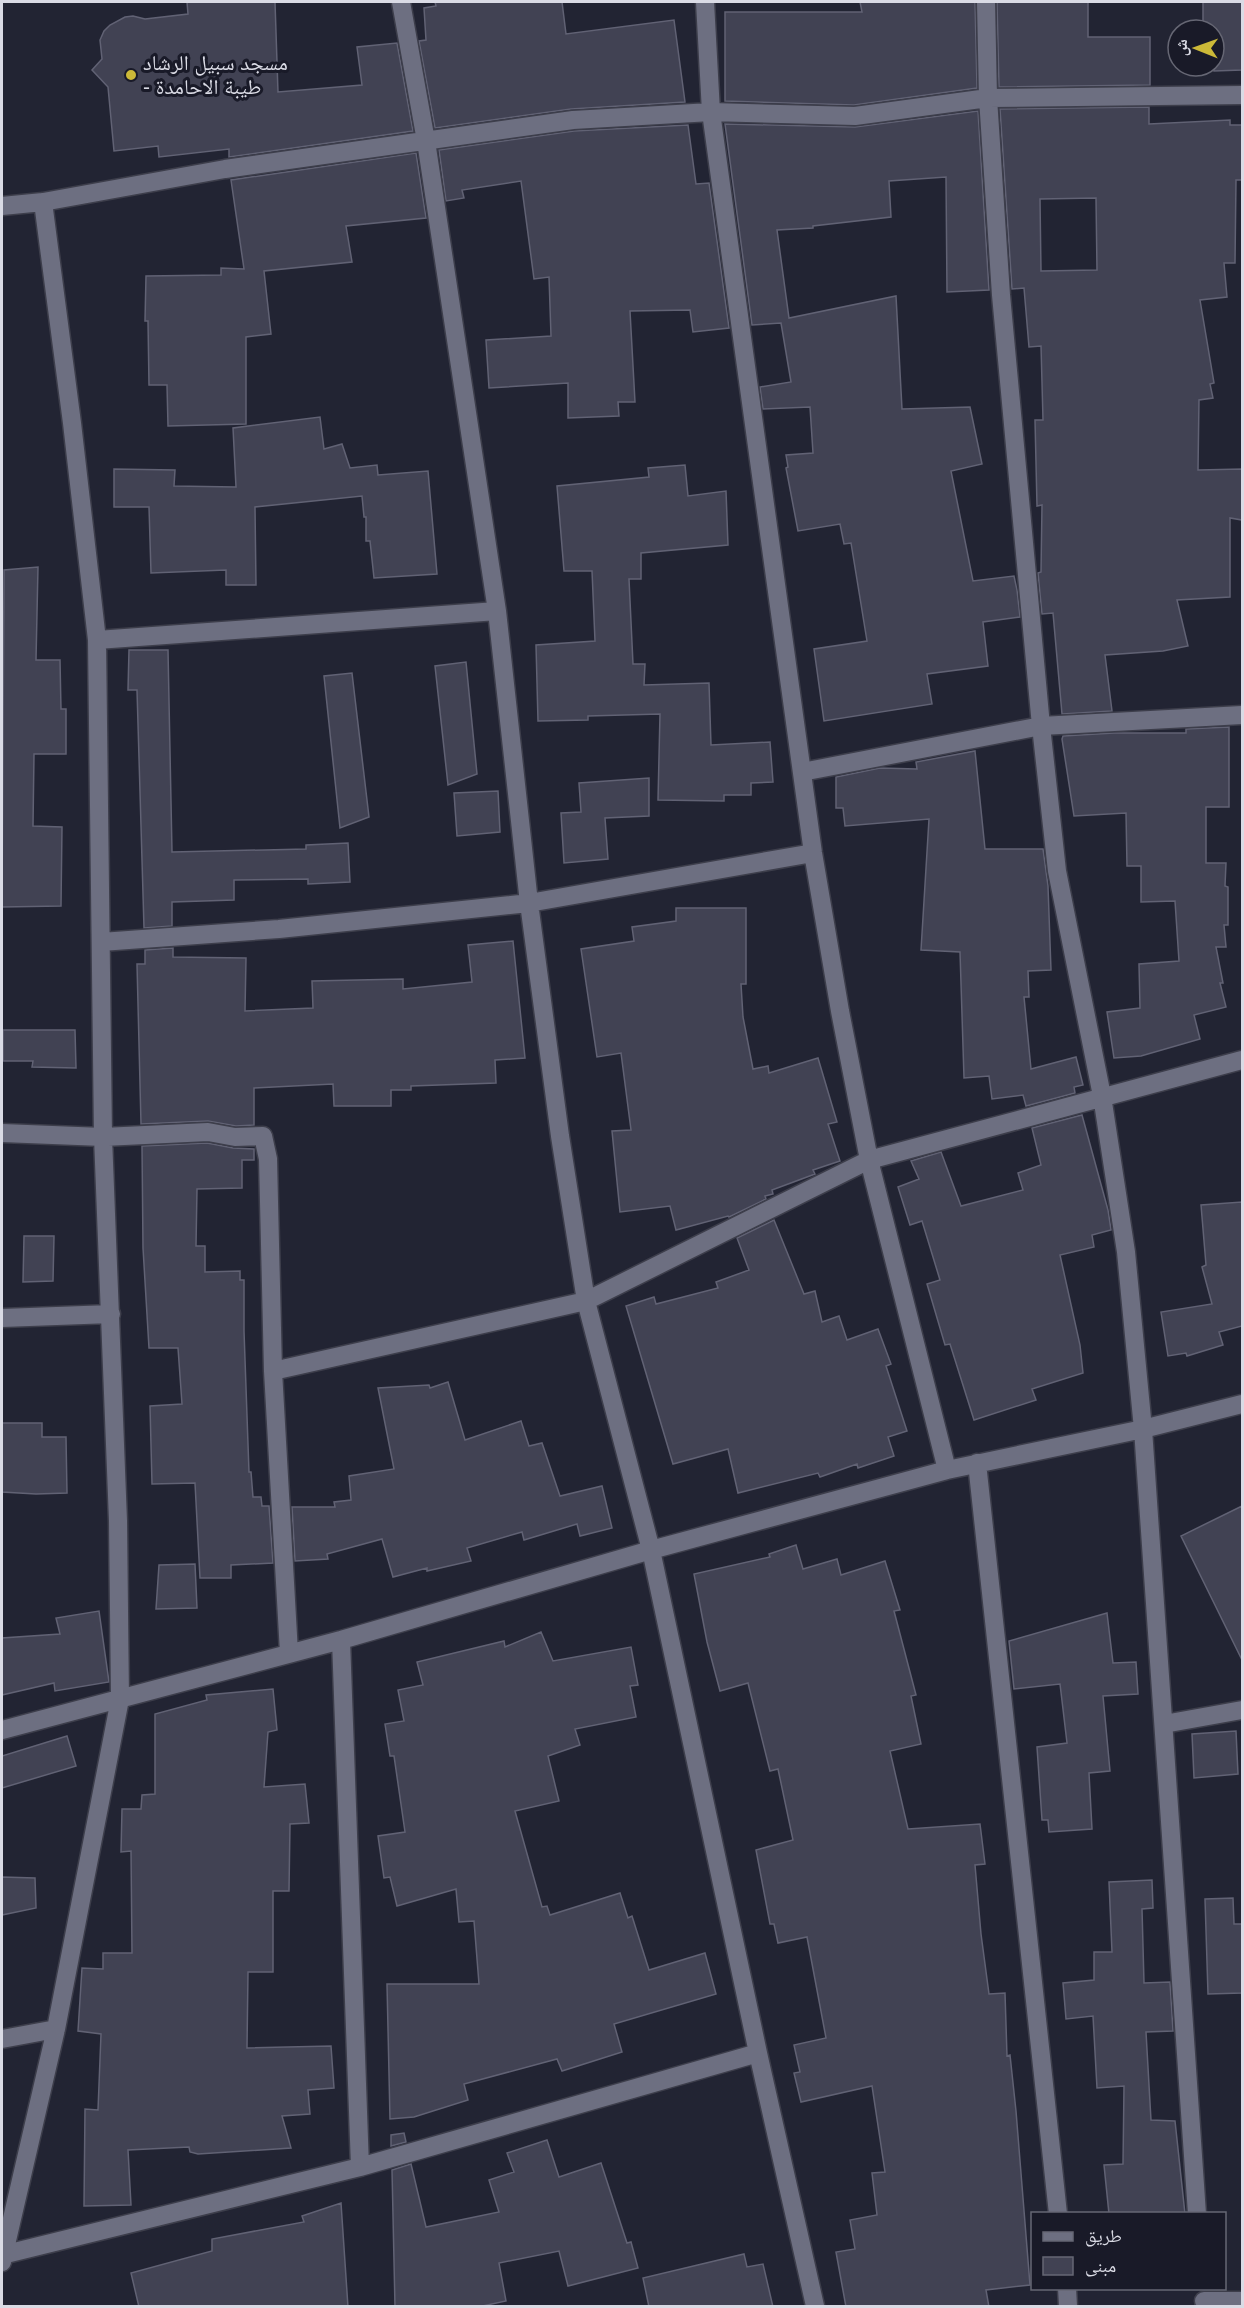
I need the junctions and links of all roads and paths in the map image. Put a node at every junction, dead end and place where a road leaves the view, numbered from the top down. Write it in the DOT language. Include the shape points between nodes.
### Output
graph roads {
  1 [pos="402,2"];
  2 [pos="705,2"];
  3 [pos="986,2"];
  4 [pos="1242,95"];
  5 [pos="988,98"];
  6 [pos="711,112"];
  7 [pos="426,141"];
  8 [pos="43,202"];
  9 [pos="2,206"];
  10 [pos="497,611"];
  11 [pos="97,640"];
  12 [pos="1242,715"];
  13 [pos="1041,726"];
  14 [pos="802,772"];
  15 [pos="813,853"];
  16 [pos="529,903"];
  17 [pos="101,942"];
  18 [pos="1242,1060"];
  19 [pos="1102,1096"];
  20 [pos="2,1133"];
  21 [pos="103,1137"];
  22 [pos="869,1160"];
  23 [pos="586,1301"];
  24 [pos="111,1314"];
  25 [pos="2,1318"];
  26 [pos="273,1371"];
  27 [pos="1242,1404"];
  28 [pos="1143,1429"];
  29 [pos="977,1462"];
  30 [pos="947,1470"];
  31 [pos="651,1550"];
  32 [pos="341,1640"];
  33 [pos="289,1653"];
  34 [pos="120,1699"];
  35 [pos="1242,1710"];
  36 [pos="1164,1724"];
  37 [pos="2,1730"];
  38 [pos="56,2029"];
  39 [pos="2,2039"];
  40 [pos="758,2053"];
  41 [pos="360,2167"];
  42 [pos="1058,2212"];
  43 [pos="1197,2212"];
  44 [pos="2,2257"];
  45 [pos="1066,2290"];
  46 [pos="1204,2299"];
  47 [pos="1242,2301"];
  48 [pos="816,2307"];
  49 [pos="1068,2307"];
  1 -- 7 [label="street"];
  2 -- 6 [label="street"];
  3 -- 5 [label="street"];
  4 -- 5 [label="street"];
  5 -- 6 [label="street" via="855,116"];
  5 -- 13 [label="street" via="1001,295"];
  6 -- 7 [label="street" via="573,120"];
  6 -- 14 [label="street"];
  7 -- 8 [label="street" via="225,169"];
  7 -- 10 [label="street"];
  8 -- 9 [label="street"];
  8 -- 11 [label="street"];
  10 -- 11 [label="street"];
  10 -- 16 [label="street"];
  11 -- 17 [label="street"];
  12 -- 13 [label="street"];
  13 -- 14 [label="street"];
  13 -- 19 [label="street" via="1057,871"];
  14 -- 15 [label="street"];
  15 -- 16 [label="street"];
  15 -- 22 [label="street"];
  16 -- 17 [label="street" via="279,929"];
  16 -- 23 [label="street"];
  17 -- 21 [label="street"];
  18 -- 19 [label="street"];
  19 -- 22 [label="street"];
  19 -- 28 [label="street" via="1126,1252"];
  20 -- 21 [label="street"];
  21 -- 24 [label="street"];
  21 -- 26 [label="street" via="208,1132 235,1137 263,1136 268,1159"];
  22 -- 23 [label="street"];
  22 -- 30 [label="street"];
  23 -- 26 [label="street"];
  23 -- 31 [label="street"];
  24 -- 25 [label="street"];
  24 -- 34 [label="street"];
  26 -- 33 [label="street"];
  27 -- 28 [label="street"];
  28 -- 29 [label="street"];
  28 -- 36 [label="street"];
  29 -- 30 [label="street"];
  29 -- 42 [label="street"];
  30 -- 31 [label="street"];
  31 -- 32 [label="street"];
  31 -- 40 [label="street"];
  32 -- 33 [label="street"];
  32 -- 41 [label="street"];
  33 -- 34 [label="street"];
  34 -- 37 [label="street"];
  34 -- 38 [label="street"];
  35 -- 36 [label="street"];
  36 -- 43 [label="street"];
  38 -- 39 [label="street"];
  38 -- 44 [label="street"];
  40 -- 41 [label="street"];
  40 -- 48 [label="street"];
  41 -- 44 [label="street"];
  45 -- 49 [label="street"];
  46 -- 47 [label="street"];
}
